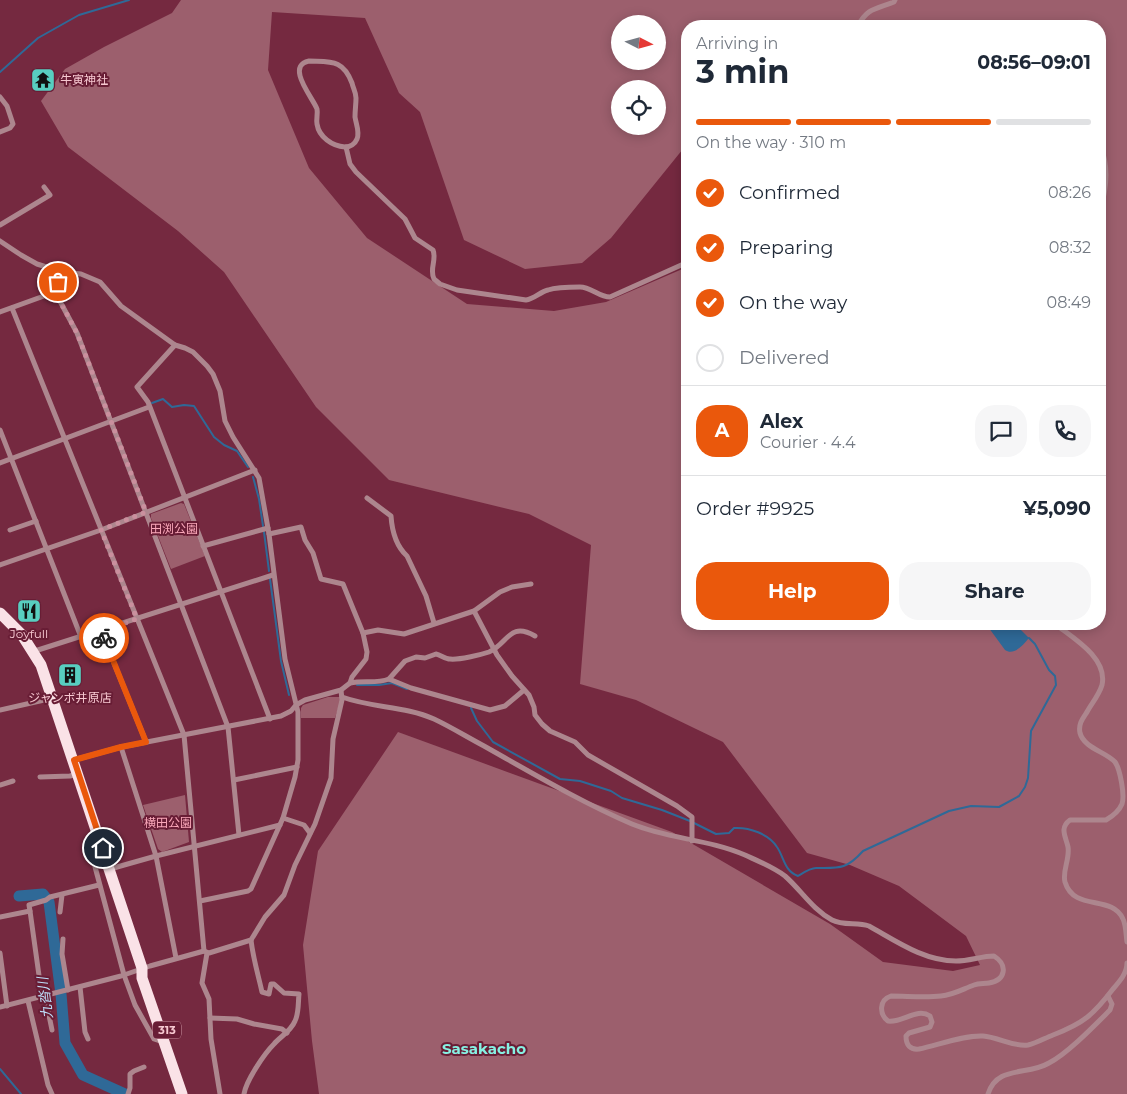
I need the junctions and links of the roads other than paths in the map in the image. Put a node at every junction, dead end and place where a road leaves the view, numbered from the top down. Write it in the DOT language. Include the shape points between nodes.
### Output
graph roads {
  1 [pos="895,0"];
  2 [pos="861,20"];
  3 [pos="0,96"];
  4 [pos="0,132"];
  5 [pos="346,147"];
  6 [pos="1106,163"];
  7 [pos="1106,176"];
  8 [pos="44,187"];
  9 [pos="0,225"];
  10 [pos="1,244"];
  11 [pos="681,265"];
  12 [pos="62,272"];
  13 [pos="55,292"];
  14 [pos="12,308"];
  15 [pos="0,312"];
  16 [pos="175,345"];
  17 [pos="149,407"];
  18 [pos="111,421"];
  19 [pos="0,430"];
  20 [pos="64,439"];
  21 [pos="11,458"];
  22 [pos="0,463"];
  23 [pos="255,470"];
  24 [pos="185,496"];
  25 [pos="367,498"];
  26 [pos="146,512"];
  27 [pos="36,521"];
  28 [pos="10,530"];
  29 [pos="101,530"];
  30 [pos="268,531"];
  31 [pos="203,546"];
  32 [pos="46,550"];
  33 [pos="0,566"];
  34 [pos="273,575"];
  35 [pos="531,584"];
  36 [pos="220,593"];
  37 [pos="180,605"];
  38 [pos="474,611"];
  39 [pos="0,613"];
  40 [pos="137,619"];
  41 [pos="434,623"];
  42 [pos="1062,630"];
  43 [pos="101,631"];
  44 [pos="363,634"];
  45 [pos="535,636"];
  46 [pos="81,637"];
  47 [pos="495,648"];
  48 [pos="32,650"];
  49 [pos="390,679"];
  50 [pos="350,683"];
  51 [pos="341,690"];
  52 [pos="524,690"];
  53 [pos="342,697"];
  54 [pos="53,698"];
  55 [pos="296,705"];
  56 [pos="0,710"];
  57 [pos="270,719"];
  58 [pos="228,727"];
  59 [pos="184,735"];
  60 [pos="146,742"];
  61 [pos="121,747"];
  62 [pos="74,760"];
  63 [pos="297,767"];
  64 [pos="78,774"];
  65 [pos="40,777"];
  66 [pos="234,780"];
  67 [pos="13,781"];
  68 [pos="0,785"];
  69 [pos="283,818"];
  70 [pos="280,825"];
  71 [pos="239,834"];
  72 [pos="310,834"];
  73 [pos="692,840"];
  74 [pos="194,846"];
  75 [pos="103,848"];
  76 [pos="156,856"];
  77 [pos="110,869"];
  78 [pos="100,884"];
  79 [pos="62,895"];
  80 [pos="200,901"];
  81 [pos="30,911"];
  82 [pos="60,912"];
  83 [pos="0,917"];
  84 [pos="63,939"];
  85 [pos="251,940"];
  86 [pos="1127,942"];
  87 [pos="205,952"];
  88 [pos="0,954"];
  89 [pos="176,958"];
  90 [pos="1127,963"];
  91 [pos="142,968"];
  92 [pos="124,975"];
  93 [pos="80,987"];
  94 [pos="63,991"];
  95 [pos="44,996"];
  96 [pos="1108,996"];
  97 [pos="28,1001"];
  98 [pos="7,1006"];
  99 [pos="0,1007"];
  100 [pos="210,1018"];
  101 [pos="52,1030"];
  102 [pos="287,1033"];
  103 [pos="88,1039"];
  104 [pos="164,1042"];
  105 [pos="144,1067"];
  106 [pos="52,1094"];
  107 [pos="128,1094"];
  108 [pos="182,1094"];
  109 [pos="190,1094"];
  110 [pos="220,1094"];
  111 [pos="244,1094"];
  112 [pos="988,1094"];
  1 -- 2 [label="street" via="870,10"];
  3 -- 4 [label="street" via="14,124"];
  5 -- 5 [label="street" via="356,142 358,137 356,94 348,74 335,63 305,62 299,66 299,71 317,110 320,132 329,142"];
  5 -- 11 [label="street" via="350,164 356,172 405,220 414,238 434,252 431,271 434,279 452,289 526,300 550,289 582,287 610,297"];
  6 -- 7 [label="street"];
  8 -- 9 [label="street" via="50,196"];
  10 -- 12 [label="street" via="37,264"];
  12 -- 13 [label="street"];
  12 -- 16 [label="street" via="81,274 100,282 121,306"];
  13 -- 14 [label="street"];
  13 -- 18 [label="street" via="77,333"];
  14 -- 15 [label="street"];
  14 -- 20 [label="street"];
  16 -- 17 [label="street" via="137,387"];
  16 -- 23 [label="street" via="194,352 213,374 220,391 225,421"];
  17 -- 18 [label="street"];
  17 -- 24 [label="street"];
  18 -- 20 [label="street"];
  18 -- 26 [label="street"];
  19 -- 21 [label="street"];
  20 -- 21 [label="street"];
  20 -- 29 [label="street"];
  21 -- 22 [label="street"];
  21 -- 27 [label="street"];
  23 -- 24 [label="street"];
  23 -- 30 [label="street" via="261,484"];
  24 -- 26 [label="street"];
  24 -- 31 [label="street"];
  25 -- 41 [label="street" via="391,516 396,540 426,596"];
  26 -- 29 [label="street"];
  26 -- 37 [label="street"];
  27 -- 28 [label="street"];
  27 -- 32 [label="street"];
  29 -- 32 [label="street"];
  29 -- 40 [label="street"];
  30 -- 31 [label="street"];
  30 -- 34 [label="street"];
  30 -- 44 [label="street" via="301,527 319,576 324,581 343,584"];
  31 -- 36 [label="street"];
  32 -- 33 [label="street"];
  32 -- 46 [label="street"];
  34 -- 36 [label="street"];
  34 -- 55 [label="street" via="289,682"];
  35 -- 38 [label="street" via="500,592"];
  36 -- 37 [label="street"];
  36 -- 57 [label="street"];
  37 -- 40 [label="street"];
  37 -- 58 [label="street"];
  38 -- 41 [label="street"];
  38 -- 47 [label="street"];
  39 -- 48 [label="highway, 313"];
  40 -- 43 [label="street"];
  40 -- 59 [label="street"];
  41 -- 44 [label="street" via="404,634 378,630"];
  42 -- 86 [label="street" via="1095,658 1103,676 1098,694 1079,724 1080,732 1087,743 1114,762 1123,798 1119,809 1106,820 1070,820 1066,823 1063,828 1068,847 1065,883 1076,897 1110,906 1119,912 1124,920"];
  43 -- 46 [label="street"];
  43 -- 60 [label="street"];
  44 -- 50 [label="street" via="367,656"];
  45 -- 47 [label="street" via="514,631"];
  46 -- 48 [label="street"];
  47 -- 49 [label="street" via="450,660 436,654 416,657 400,665"];
  47 -- 52 [label="street" via="507,670"];
  48 -- 54 [label="highway, 313"];
  49 -- 50 [label="street"];
  49 -- 52 [label="street" via="490,710 505,706"];
  50 -- 51 [label="street"];
  51 -- 53 [label="street"];
  51 -- 55 [label="street"];
  52 -- 73 [label="street" via="529,695 535,715 550,731 575,742 588,755 692,817"];
  53 -- 72 [label="street" via="333,739 331,778"];
  53 -- 73 [label="street" via="433,719 631,823"];
  54 -- 56 [label="street"];
  54 -- 62 [label="highway, 313"];
  55 -- 57 [label="street" via="291,711"];
  55 -- 63 [label="street"];
  57 -- 58 [label="street"];
  58 -- 59 [label="street"];
  58 -- 66 [label="street"];
  59 -- 60 [label="street"];
  59 -- 74 [label="street"];
  60 -- 61 [label="street"];
  61 -- 62 [label="street"];
  61 -- 76 [label="street"];
  62 -- 64 [label="highway, 313"];
  63 -- 66 [label="street"];
  63 -- 69 [label="street"];
  64 -- 65 [label="street"];
  64 -- 75 [label="highway, 313"];
  66 -- 71 [label="street"];
  67 -- 68 [label="street"];
  69 -- 70 [label="street"];
  69 -- 72 [label="street" via="304,825"];
  70 -- 71 [label="street"];
  70 -- 80 [label="street" via="251,889"];
  71 -- 74 [label="street"];
  72 -- 85 [label="street" via="284,895"];
  73 -- 96 [label="street" via="730,849 776,870 804,898 833,920 869,926 931,958 956,961 994,956 1002,962 1003,974 990,983 942,996 886,997 881,1011 888,1021 921,1013 930,1016 930,1026 909,1032 906,1036 907,1044 912,1048 981,1036 1027,1045 1083,1022"];
  74 -- 76 [label="street"];
  74 -- 80 [label="street"];
  75 -- 77 [label="highway, 313"];
  75 -- 78 [label="street" via="95,853 94,860"];
  76 -- 77 [label="street"];
  76 -- 89 [label="street"];
  77 -- 91 [label="highway, 313"];
  78 -- 79 [label="street"];
  78 -- 92 [label="street"];
  79 -- 81 [label="street" via="29,905"];
  79 -- 82 [label="street"];
  80 -- 87 [label="street"];
  81 -- 83 [label="street"];
  81 -- 95 [label="street"];
  84 -- 94 [label="street"];
  85 -- 87 [label="street"];
  85 -- 102 [label="street" via="262,992 269,994 271,984 274,984 284,993 299,994 295,1022"];
  87 -- 89 [label="street"];
  87 -- 100 [label="street" via="202,984 208,995"];
  88 -- 98 [label="street"];
  89 -- 91 [label="street"];
  90 -- 96 [label="street" via="1122,978"];
  91 -- 92 [label="street"];
  91 -- 104 [label="highway, 313" via="142,978"];
  91 -- 109 [label="highway, 313" via="148,974"];
  92 -- 93 [label="street"];
  92 -- 104 [label="street" via="135,1005 154,1039"];
  93 -- 94 [label="street"];
  93 -- 103 [label="street"];
  94 -- 95 [label="street"];
  95 -- 97 [label="street"];
  95 -- 101 [label="street"];
  96 -- 112 [label="street" via="1112,1004 1110,1010 1064,1053 1040,1068 1000,1076"];
  97 -- 98 [label="street"];
  97 -- 106 [label="street"];
  98 -- 99 [label="street"];
  100 -- 102 [label="street" via="237,1019 282,1029"];
  100 -- 110 [label="street"];
  102 -- 111 [label="street" via="272,1046 246,1084"];
  104 -- 108 [label="highway, 313"];
  105 -- 107 [label="street" via="130,1074"];
}
